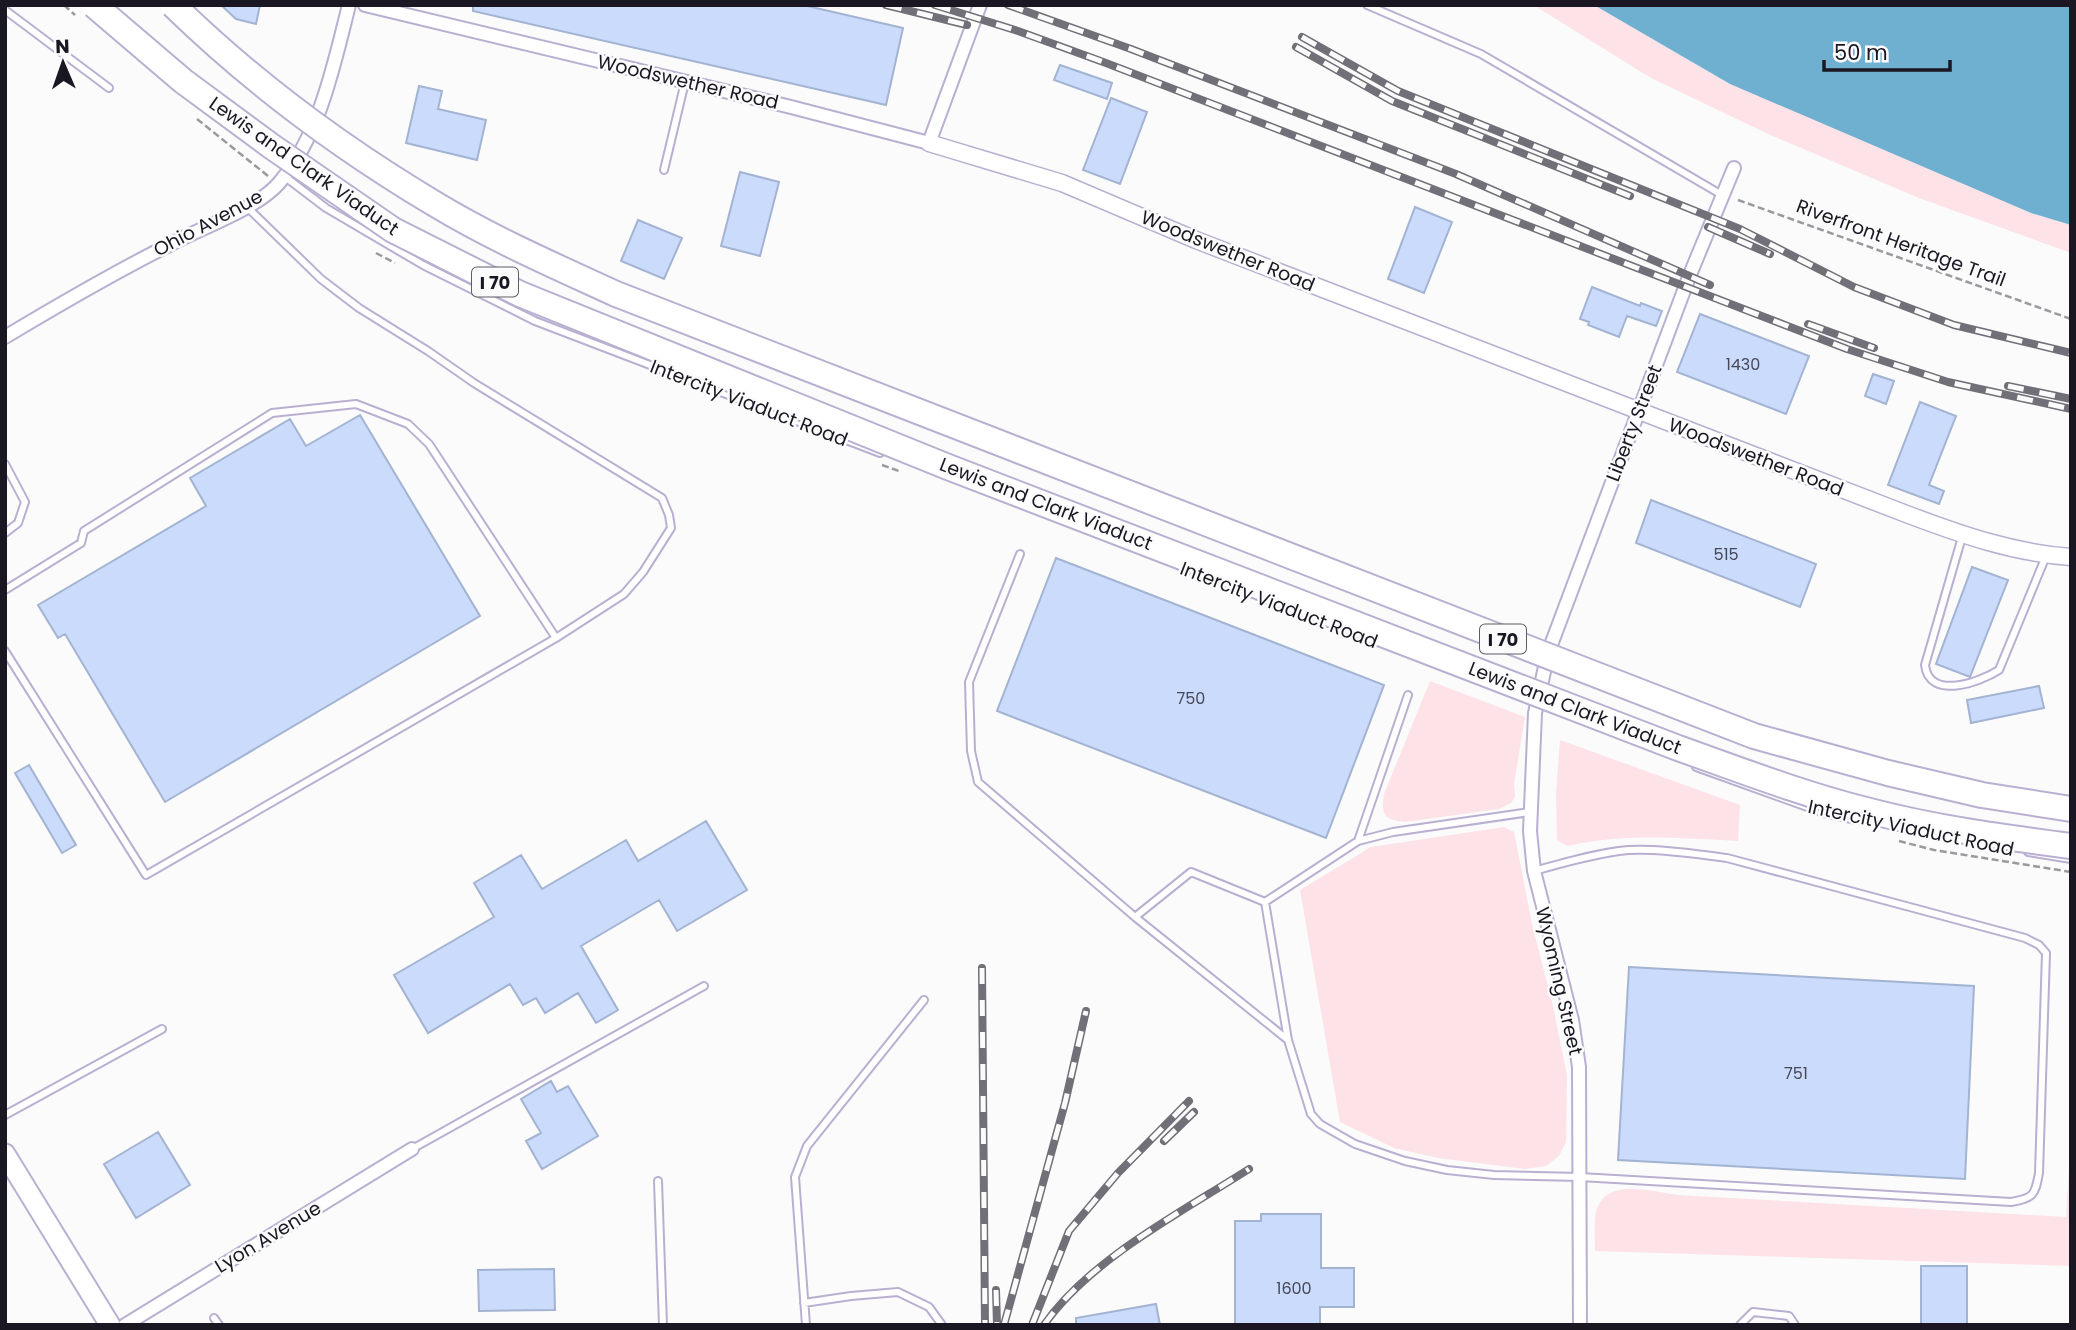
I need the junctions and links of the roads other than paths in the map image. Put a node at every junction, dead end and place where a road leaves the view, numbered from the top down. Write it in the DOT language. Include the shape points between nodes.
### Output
graph roads {
  1 [pos="94,5"];
  2 [pos="173,5"];
  3 [pos="349,5"];
  4 [pos="365,5"];
  5 [pos="980,5"];
  6 [pos="1367,5"];
  7 [pos="5,10"];
  8 [pos="685,82"];
  9 [pos="109,88"];
  10 [pos="929,143"];
  11 [pos="1734,168"];
  12 [pos="664,170"];
  13 [pos="284,176"];
  14 [pos="1722,195"];
  15 [pos="247,206"];
  16 [pos="5,337"];
  17 [pos="1638,412"];
  18 [pos="886,455"];
  19 [pos="5,464"];
  20 [pos="5,533"];
  21 [pos="1963,535"];
  22 [pos="1020,554"];
  23 [pos="2046,555"];
  24 [pos="2071,557"];
  25 [pos="5,590"];
  26 [pos="556,638"];
  27 [pos="5,651"];
  28 [pos="1541,680"];
  29 [pos="1408,695"];
  30 [pos="1524,699"];
  31 [pos="1542,706"];
  32 [pos="1684,762"];
  33 [pos="2071,809"];
  34 [pos="1530,812"];
  35 [pos="1861,821"];
  36 [pos="1358,841"];
  37 [pos="2071,846"];
  38 [pos="2017,851"];
  39 [pos="2071,859"];
  40 [pos="1534,871"];
  41 [pos="1265,902"];
  42 [pos="1135,917"];
  43 [pos="704,986"];
  44 [pos="924,1000"];
  45 [pos="162,1029"];
  46 [pos="1288,1040"];
  47 [pos="5,1115"];
  48 [pos="412,1149"];
  49 [pos="5,1154"];
  50 [pos="1580,1177"];
  51 [pos="658,1181"];
  52 [pos="804,1303"];
  53 [pos="214,1318"];
  54 [pos="110,1325"];
  55 [pos="125,1325"];
  56 [pos="219,1325"];
  57 [pos="663,1325"];
  58 [pos="806,1325"];
  59 [pos="942,1325"];
  60 [pos="1580,1325"];
  61 [pos="1740,1325"];
  62 [pos="1795,1325"];
  1 -- 37 [label="highway, Lewis and Clark Viaduct / I 70, bridge" via="183,81 393,230 520,295 948,467 1678,748 1879,813 1970,833"];
  2 -- 33 [label="highway, Lewis and Clark Viaduct / I 70, bridge" via="217,48 357,155 437,205 616,294 1754,736 1888,774"];
  3 -- 13 [label="street, Ohio Avenue" via="324,100"];
  4 -- 8 [label="street, Woodswether Road"];
  5 -- 10 [label="street"];
  6 -- 14 [label="lane" via="1481,54"];
  7 -- 9 [label="lane"];
  8 -- 10 [label="street, Woodswether Road"];
  8 -- 12 [label="lane"];
  10 -- 17 [label="street, Woodswether Road" via="1062,183"];
  11 -- 14 [label="street, Liberty Street"];
  13 -- 15 [label="street, Ohio Avenue"];
  13 -- 18 [label="lane, Intercity Viaduct Road" via="326,208 423,265 535,321"];
  14 -- 17 [label="street, Liberty Street"];
  15 -- 16 [label="street, Ohio Avenue" via="99,281"];
  15 -- 26 [label="lane" via="321,279 359,308 662,498 671,528 643,572 624,594"];
  17 -- 21 [label="street, Woodswether Road"];
  17 -- 28 [label="street, Liberty Street"];
  19 -- 20 [label="lane" via="25,502 18,523"];
  21 -- 23 [label="street, Woodswether Road"];
  21 -- 23 [label="lane" via="1926,665 1934,682 1964,686 1999,670"];
  22 -- 42 [label="lane" via="969,682 971,751 978,782"];
  23 -- 24 [label="street, Woodswether Road"];
  25 -- 26 [label="lane" via="81,544 85,531 272,412 356,404 408,424 429,444"];
  26 -- 27 [label="lane" via="146,875"];
  28 -- 31 [label="street, Wyoming Street"];
  29 -- 36 [label="lane"];
  30 -- 31 [label="lane"];
  31 -- 34 [label="street, Wyoming Street"];
  32 -- 35 [label="lane, Intercity Viaduct Road" via="1824,813"];
  34 -- 36 [label="lane"];
  34 -- 40 [label="street, Wyoming Street"];
  36 -- 41 [label="lane"];
  38 -- 39 [label="lane, Intercity Viaduct Road"];
  40 -- 50 [label="street, Wyoming Street" via="1572,1020 1579,1067"];
  40 -- 50 [label="lane" via="1622,850 1727,858 2025,938 2046,953 2039,1173 2036,1191 2028,1199 2011,1202"];
  41 -- 42 [label="lane" via="1191,872"];
  41 -- 46 [label="lane"];
  42 -- 46 [label="lane"];
  43 -- 48 [label="lane"];
  44 -- 52 [label="lane" via="807,1146 796,1177"];
  45 -- 47 [label="lane"];
  46 -- 50 [label="lane" via="1311,1114 1355,1144 1447,1170"];
  48 -- 55 [label="street, Lyon Avenue"];
  49 -- 54 [label="main road"];
  50 -- 60 [label="street, Wyoming Street"];
  51 -- 57 [label="lane"];
  52 -- 58 [label="lane"];
  52 -- 59 [label="lane" via="898,1293 929,1307"];
  53 -- 56 [label="lane"];
  61 -- 62 [label="lane" via="1753,1312 1789,1316"];
}
